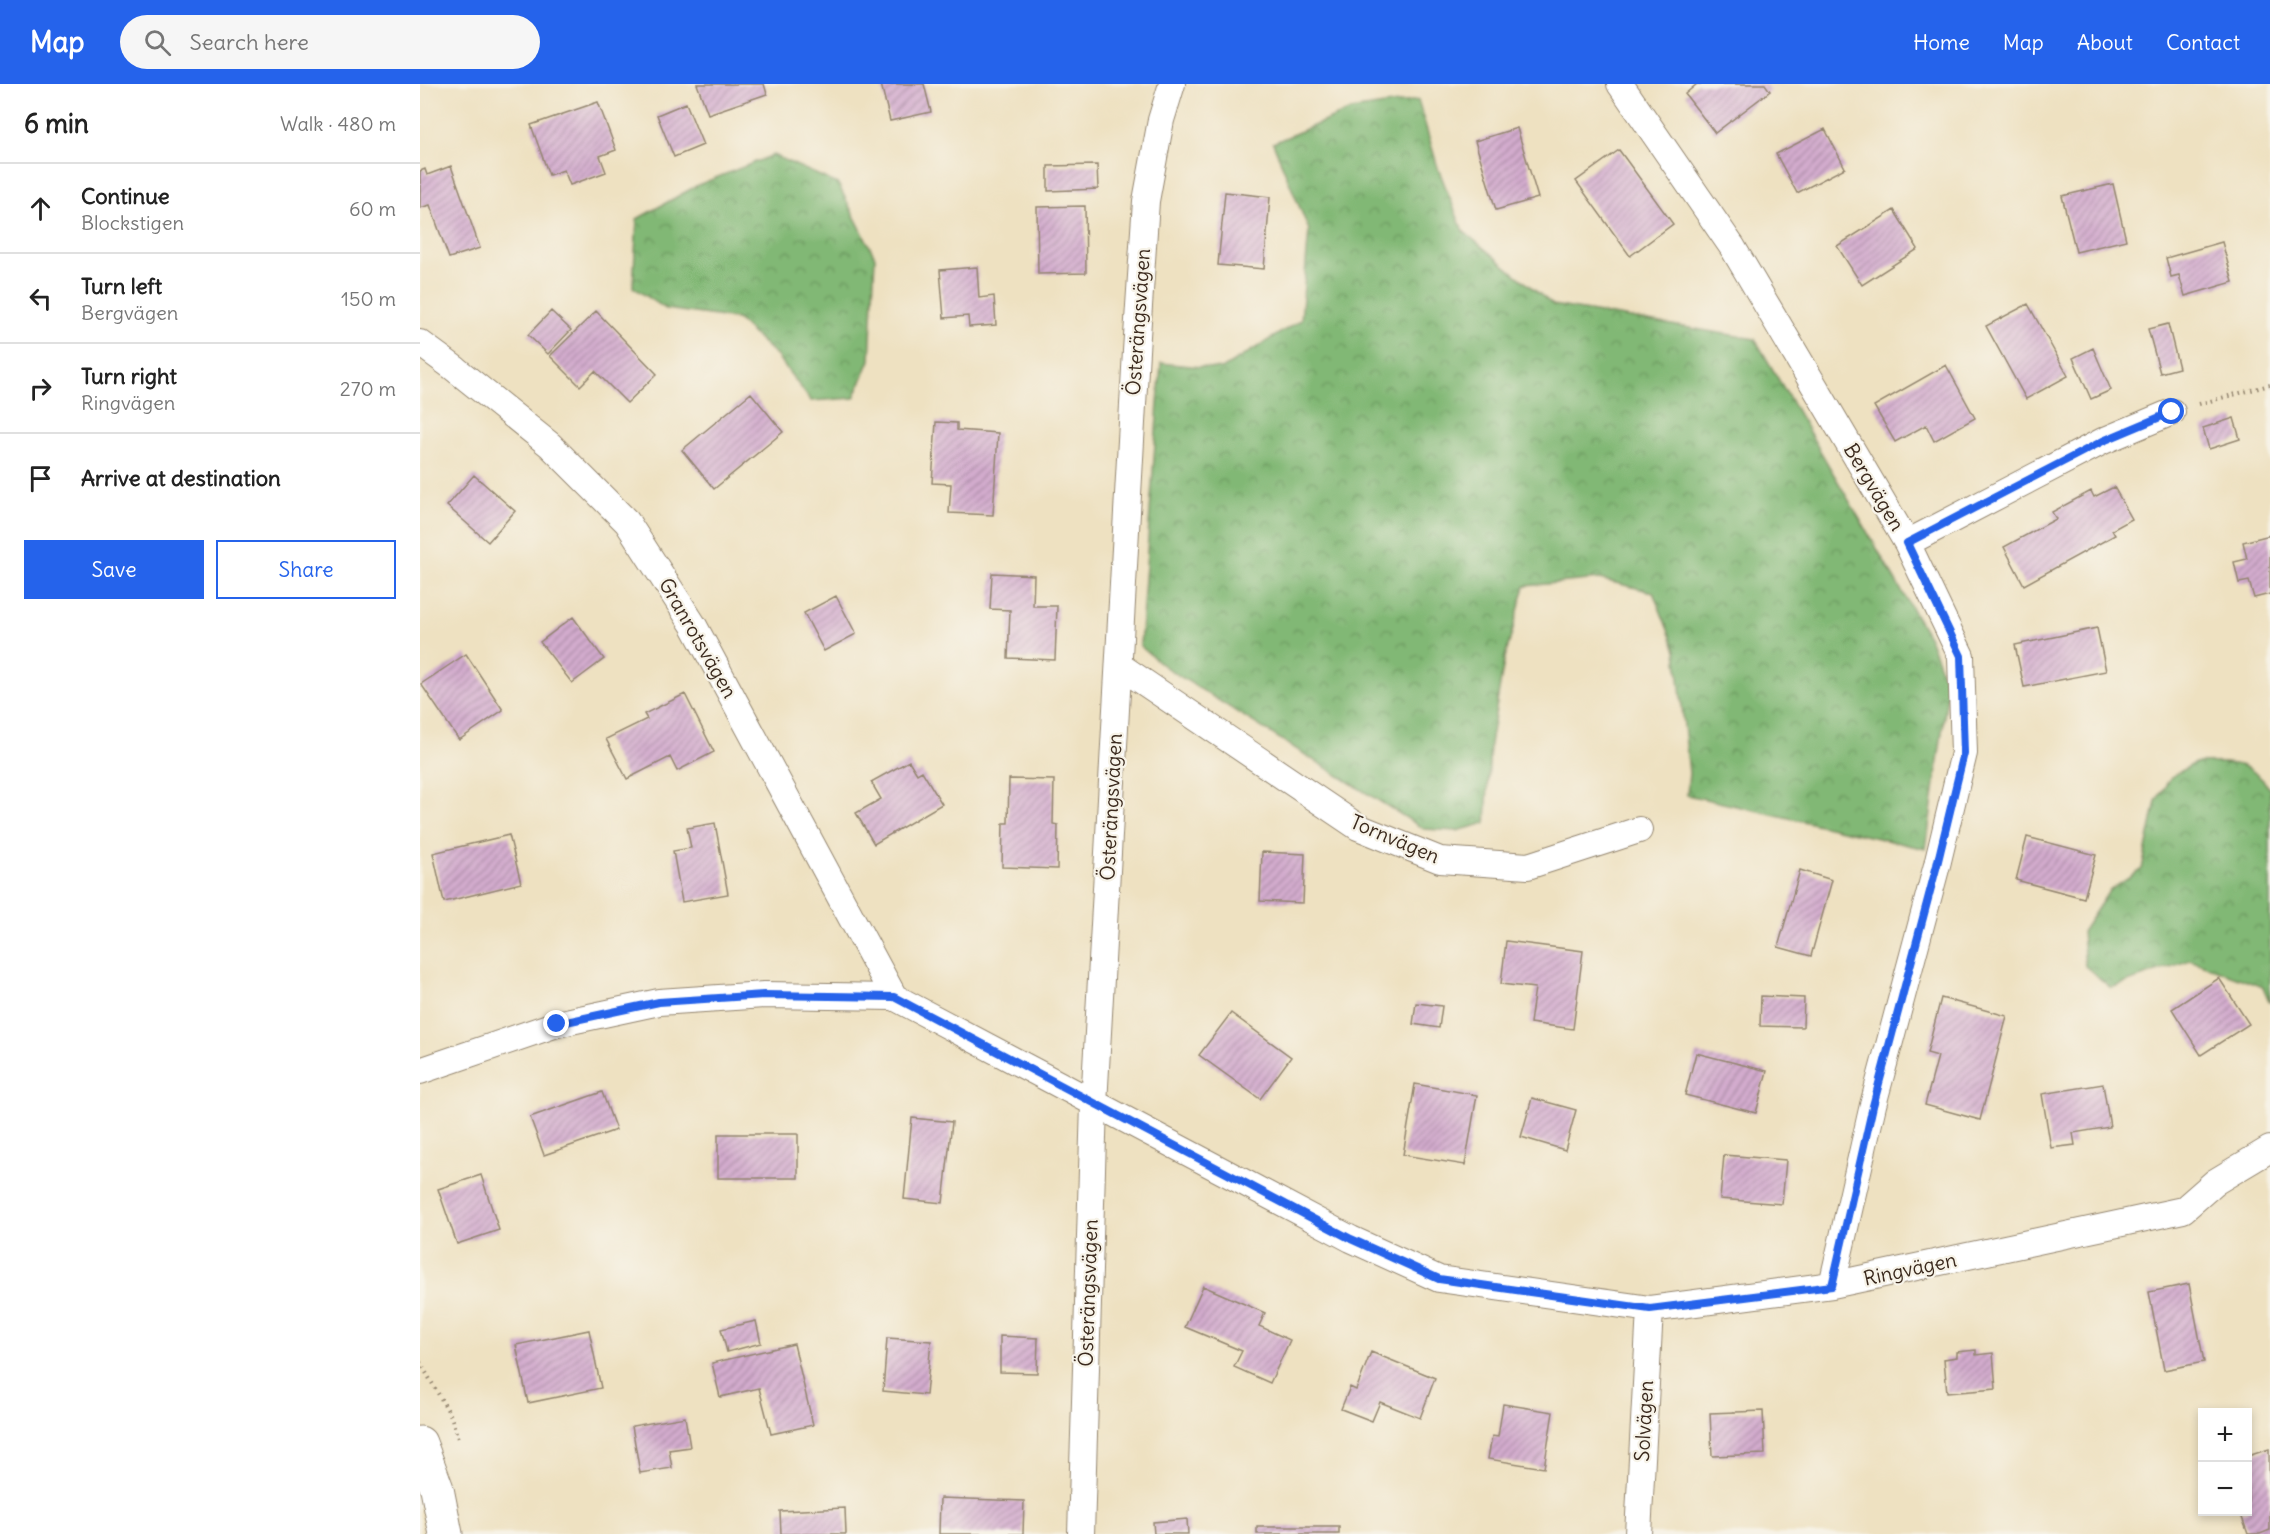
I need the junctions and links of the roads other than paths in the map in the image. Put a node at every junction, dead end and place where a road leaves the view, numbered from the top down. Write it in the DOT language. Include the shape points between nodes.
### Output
graph roads {
  1 [pos="1172,84"];
  2 [pos="1620,84"];
  3 [pos="420,343"];
  4 [pos="2172,412"];
  5 [pos="1907,543"];
  6 [pos="1120,666"];
  7 [pos="1639,830"];
  8 [pos="894,997"];
  9 [pos="420,1071"];
  10 [pos="1094,1104"];
  11 [pos="2270,1149"];
  12 [pos="1832,1286"];
  13 [pos="1650,1309"];
  14 [pos="420,1443"];
  15 [pos="446,1534"];
  16 [pos="1081,1534"];
  17 [pos="1638,1534"];
  1 -- 6 [label="street, Österängsvägen" via="1146,201"];
  2 -- 5 [label="street, Bergvägen" via="1733,248"];
  3 -- 8 [label="street, Granrotsvägen" via="550,445 627,522 694,626"];
  4 -- 5 [label="street" via="2103,441"];
  5 -- 12 [label="street, Bergvägen" via="1961,656 1964,753 1873,1106"];
  6 -- 7 [label="street, Tornvägen" via="1358,827 1440,860 1527,866"];
  6 -- 10 [label="street, Österängsvägen"];
  8 -- 9 [label="street, Ringvägen" via="764,995 659,1002 557,1024"];
  8 -- 10 [label="street, Ringvägen"];
  10 -- 13 [label="street, Ringvägen" via="1351,1239 1439,1279"];
  10 -- 16 [label="street, Österängsvägen"];
  11 -- 12 [label="street, Ringvägen" via="2215,1182 2183,1210"];
  12 -- 13 [label="street, Ringvägen"];
  13 -- 17 [label="street, Solvägen"];
  14 -- 15 [label="main road" via="437,1489"];
}
